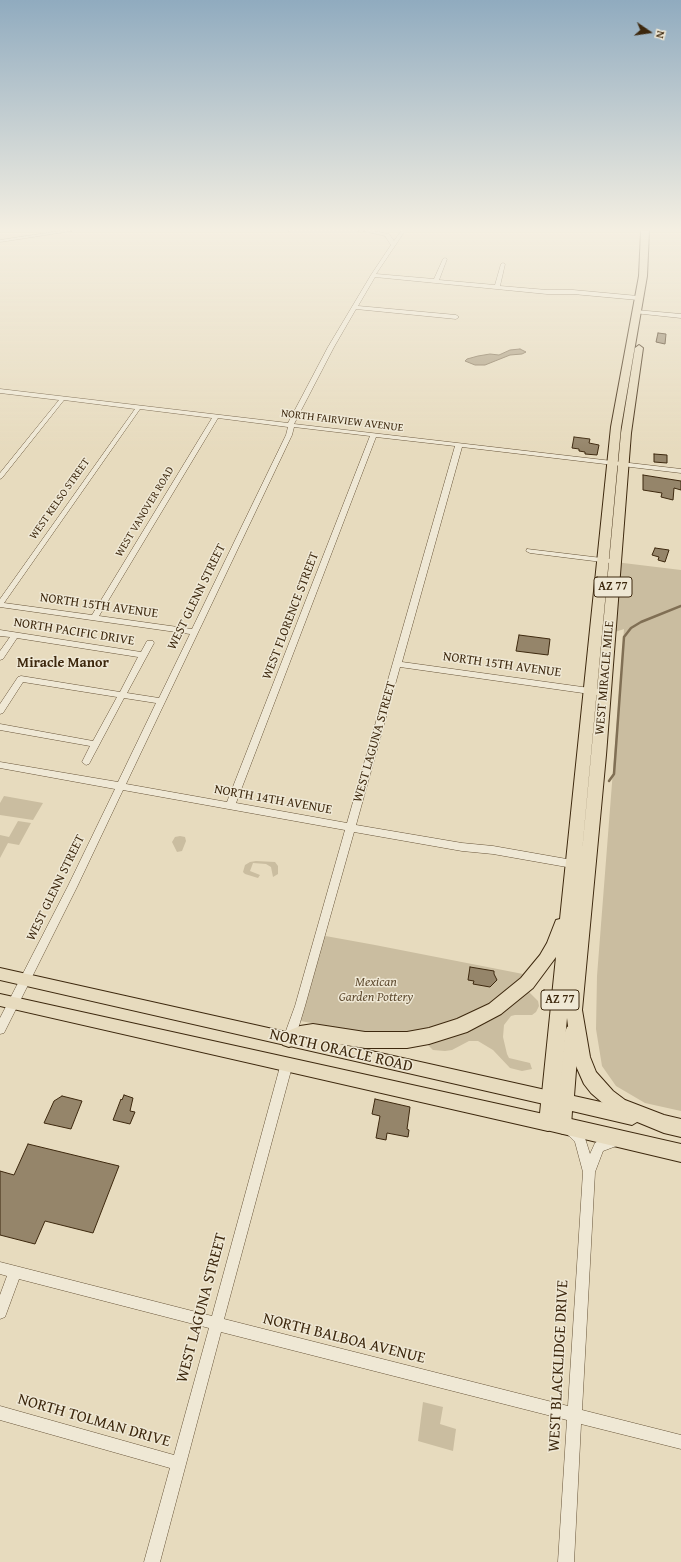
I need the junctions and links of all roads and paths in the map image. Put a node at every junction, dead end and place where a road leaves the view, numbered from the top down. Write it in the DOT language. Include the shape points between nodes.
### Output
graph roads {
  1 [pos="357,304"];
  2 [pos="639,304"];
  3 [pos="642,304"];
  4 [pos="355,307"];
  5 [pos="640,312"];
  6 [pos="681,316"];
  7 [pos="456,317"];
  8 [pos="628,353"];
  9 [pos="633,382"];
  10 [pos="0,391"];
  11 [pos="63,398"];
  12 [pos="139,407"];
  13 [pos="216,416"];
  14 [pos="292,425"];
  15 [pos="374,435"];
  16 [pos="459,445"];
  17 [pos="618,463"];
  18 [pos="681,471"];
  19 [pos="0,476"];
  20 [pos="530,551"];
  21 [pos="609,561"];
  22 [pos="425,563"];
  23 [pos="435,564"];
  24 [pos="0,605"];
  25 [pos="94,619"];
  26 [pos="194,632"];
  27 [pos="0,633"];
  28 [pos="15,635"];
  29 [pos="150,643"];
  30 [pos="144,655"];
  31 [pos="0,657"];
  32 [pos="397,664"];
  33 [pos="590,691"];
  34 [pos="604,693"];
  35 [pos="122,695"];
  36 [pos="160,701"];
  37 [pos="0,711"];
  38 [pos="0,727"];
  39 [pos="95,744"];
  40 [pos="86,762"];
  41 [pos="0,766"];
  42 [pos="119,786"];
  43 [pos="230,806"];
  44 [pos="351,827"];
  45 [pos="581,865"];
  46 [pos="569,902"];
  47 [pos="0,974"];
  48 [pos="25,980"];
  49 [pos="7,1001"];
  50 [pos="574,1010"];
  51 [pos="0,1030"];
  52 [pos="289,1039"];
  53 [pos="287,1063"];
  54 [pos="558,1100"];
  55 [pos="560,1125"];
  56 [pos="673,1126"];
  57 [pos="624,1140"];
  58 [pos="681,1153"];
  59 [pos="589,1172"];
  60 [pos="0,1268"];
  61 [pos="16,1272"];
  62 [pos="0,1312"];
  63 [pos="215,1324"];
  64 [pos="0,1413"];
  65 [pos="574,1416"];
  66 [pos="681,1442"];
  67 [pos="178,1463"];
  68 [pos="152,1562"];
  69 [pos="566,1562"];
  1 -- 4 [label="street, WEST GLENN STREET"];
  2 -- 5 [label="highway, WEST MIRACLE MILE / AZ 77"];
  3 -- 5 [label="highway, WEST MIRACLE MILE / AZ 77"];
  4 -- 7 [label="street"];
  4 -- 14 [label="street, WEST GLENN STREET" via="295,415"];
  5 -- 6 [label="street"];
  5 -- 8 [label="highway, WEST MIRACLE MILE / AZ 77"];
  5 -- 9 [label="highway, WEST MIRACLE MILE / AZ 77"];
  8 -- 9 [label="highway" via="631,355 628,377"];
  8 -- 17 [label="highway, WEST MIRACLE MILE / AZ 77" via="616,425"];
  9 -- 17 [label="highway, WEST MIRACLE MILE / AZ 77"];
  10 -- 11 [label="street, NORTH FAIRVIEW AVENUE"];
  11 -- 12 [label="street, NORTH FAIRVIEW AVENUE"];
  11 -- 19 [label="street"];
  12 -- 13 [label="street, NORTH FAIRVIEW AVENUE"];
  12 -- 24 [label="street, WEST KELSO STREET"];
  13 -- 14 [label="street, NORTH FAIRVIEW AVENUE"];
  13 -- 25 [label="street, WEST VANOVER ROAD"];
  14 -- 15 [label="street, NORTH FAIRVIEW AVENUE"];
  14 -- 26 [label="street, WEST GLENN STREET"];
  15 -- 16 [label="street, NORTH FAIRVIEW AVENUE"];
  15 -- 43 [label="street, WEST FLORENCE STREET"];
  16 -- 17 [label="street, NORTH FAIRVIEW AVENUE"];
  16 -- 22 [label="street, WEST LAGUNA STREET"];
  17 -- 18 [label="street, NORTH FAIRVIEW AVENUE"];
  17 -- 21 [label="highway, WEST MIRACLE MILE / AZ 77"];
  20 -- 21 [label="street"];
  21 -- 33 [label="highway, WEST MIRACLE MILE / AZ 77"];
  21 -- 34 [label="highway, WEST MIRACLE MILE / AZ 77"];
  22 -- 23 [label="street"];
  22 -- 32 [label="street, WEST LAGUNA STREET" via="418,604"];
  24 -- 25 [label="street, NORTH 15TH AVENUE"];
  25 -- 26 [label="street, NORTH 15TH AVENUE"];
  26 -- 36 [label="street, WEST GLENN STREET"];
  27 -- 28 [label="street, NORTH PACIFIC DRIVE"];
  28 -- 30 [label="street, NORTH PACIFIC DRIVE"];
  28 -- 31 [label="street"];
  29 -- 30 [label="street"];
  30 -- 35 [label="street"];
  32 -- 33 [label="street, NORTH 15TH AVENUE"];
  32 -- 44 [label="street, WEST LAGUNA STREET"];
  33 -- 34 [label="street, NORTH 15TH AVENUE"];
  33 -- 45 [label="highway, WEST MIRACLE MILE / AZ 77"];
  34 -- 45 [label="highway, WEST MIRACLE MILE / AZ 77"];
  35 -- 36 [label="street"];
  35 -- 37 [label="street" via="21,679"];
  35 -- 39 [label="street"];
  36 -- 42 [label="street, WEST GLENN STREET"];
  38 -- 39 [label="street"];
  39 -- 40 [label="street"];
  41 -- 42 [label="street, NORTH 14TH AVENUE"];
  42 -- 43 [label="street, NORTH 14TH AVENUE"];
  42 -- 48 [label="street, WEST GLENN STREET"];
  43 -- 44 [label="street, NORTH 14TH AVENUE"];
  44 -- 45 [label="street, NORTH 14TH AVENUE"];
  44 -- 52 [label="street, WEST LAGUNA STREET"];
  45 -- 46 [label="highway, WEST MIRACLE MILE / AZ 77"];
  45 -- 50 [label="highway, WEST MIRACLE MILE / AZ 77"];
  46 -- 52 [label="highway" via="554,946 535,974 509,999 476,1020 437,1034 407,1040 365,1040 313,1032"];
  46 -- 54 [label="highway, WEST MIRACLE MILE / AZ 77"];
  47 -- 48 [label="main road, NORTH ORACLE ROAD"];
  48 -- 49 [label="street, WEST GLENN STREET"];
  48 -- 52 [label="main road, NORTH ORACLE ROAD"];
  49 -- 51 [label="street, WEST GLENN STREET"];
  49 -- 53 [label="main road, NORTH ORACLE ROAD"];
  50 -- 54 [label="main road, WEST MIRACLE MILE / AZ 77"];
  50 -- 56 [label="highway, AZ 77" via="581,1057 597,1087 619,1106"];
  52 -- 54 [label="main road, NORTH ORACLE ROAD"];
  53 -- 55 [label="main road, NORTH ORACLE ROAD"];
  53 -- 63 [label="street, WEST LAGUNA STREET"];
  54 -- 55 [label="highway, WEST MIRACLE MILE / AZ 77"];
  54 -- 56 [label="main road, NORTH ORACLE ROAD"];
  55 -- 57 [label="highway, NORTH ORACLE ROAD"];
  55 -- 59 [label="street" via="580,1139"];
  57 -- 58 [label="highway, NORTH ORACLE ROAD"];
  57 -- 59 [label="street" via="605,1143 599,1147"];
  59 -- 65 [label="street, WEST BLACKLIDGE DRIVE"];
  60 -- 61 [label="street, NORTH BALBOA AVENUE"];
  61 -- 62 [label="street"];
  61 -- 63 [label="street, NORTH BALBOA AVENUE"];
  63 -- 65 [label="street, NORTH BALBOA AVENUE"];
  63 -- 67 [label="street, WEST LAGUNA STREET"];
  64 -- 67 [label="street, NORTH TOLMAN DRIVE"];
  65 -- 66 [label="street, NORTH BALBOA AVENUE"];
  65 -- 69 [label="street, WEST BLACKLIDGE DRIVE"];
  67 -- 68 [label="street, WEST LAGUNA STREET"];
}
